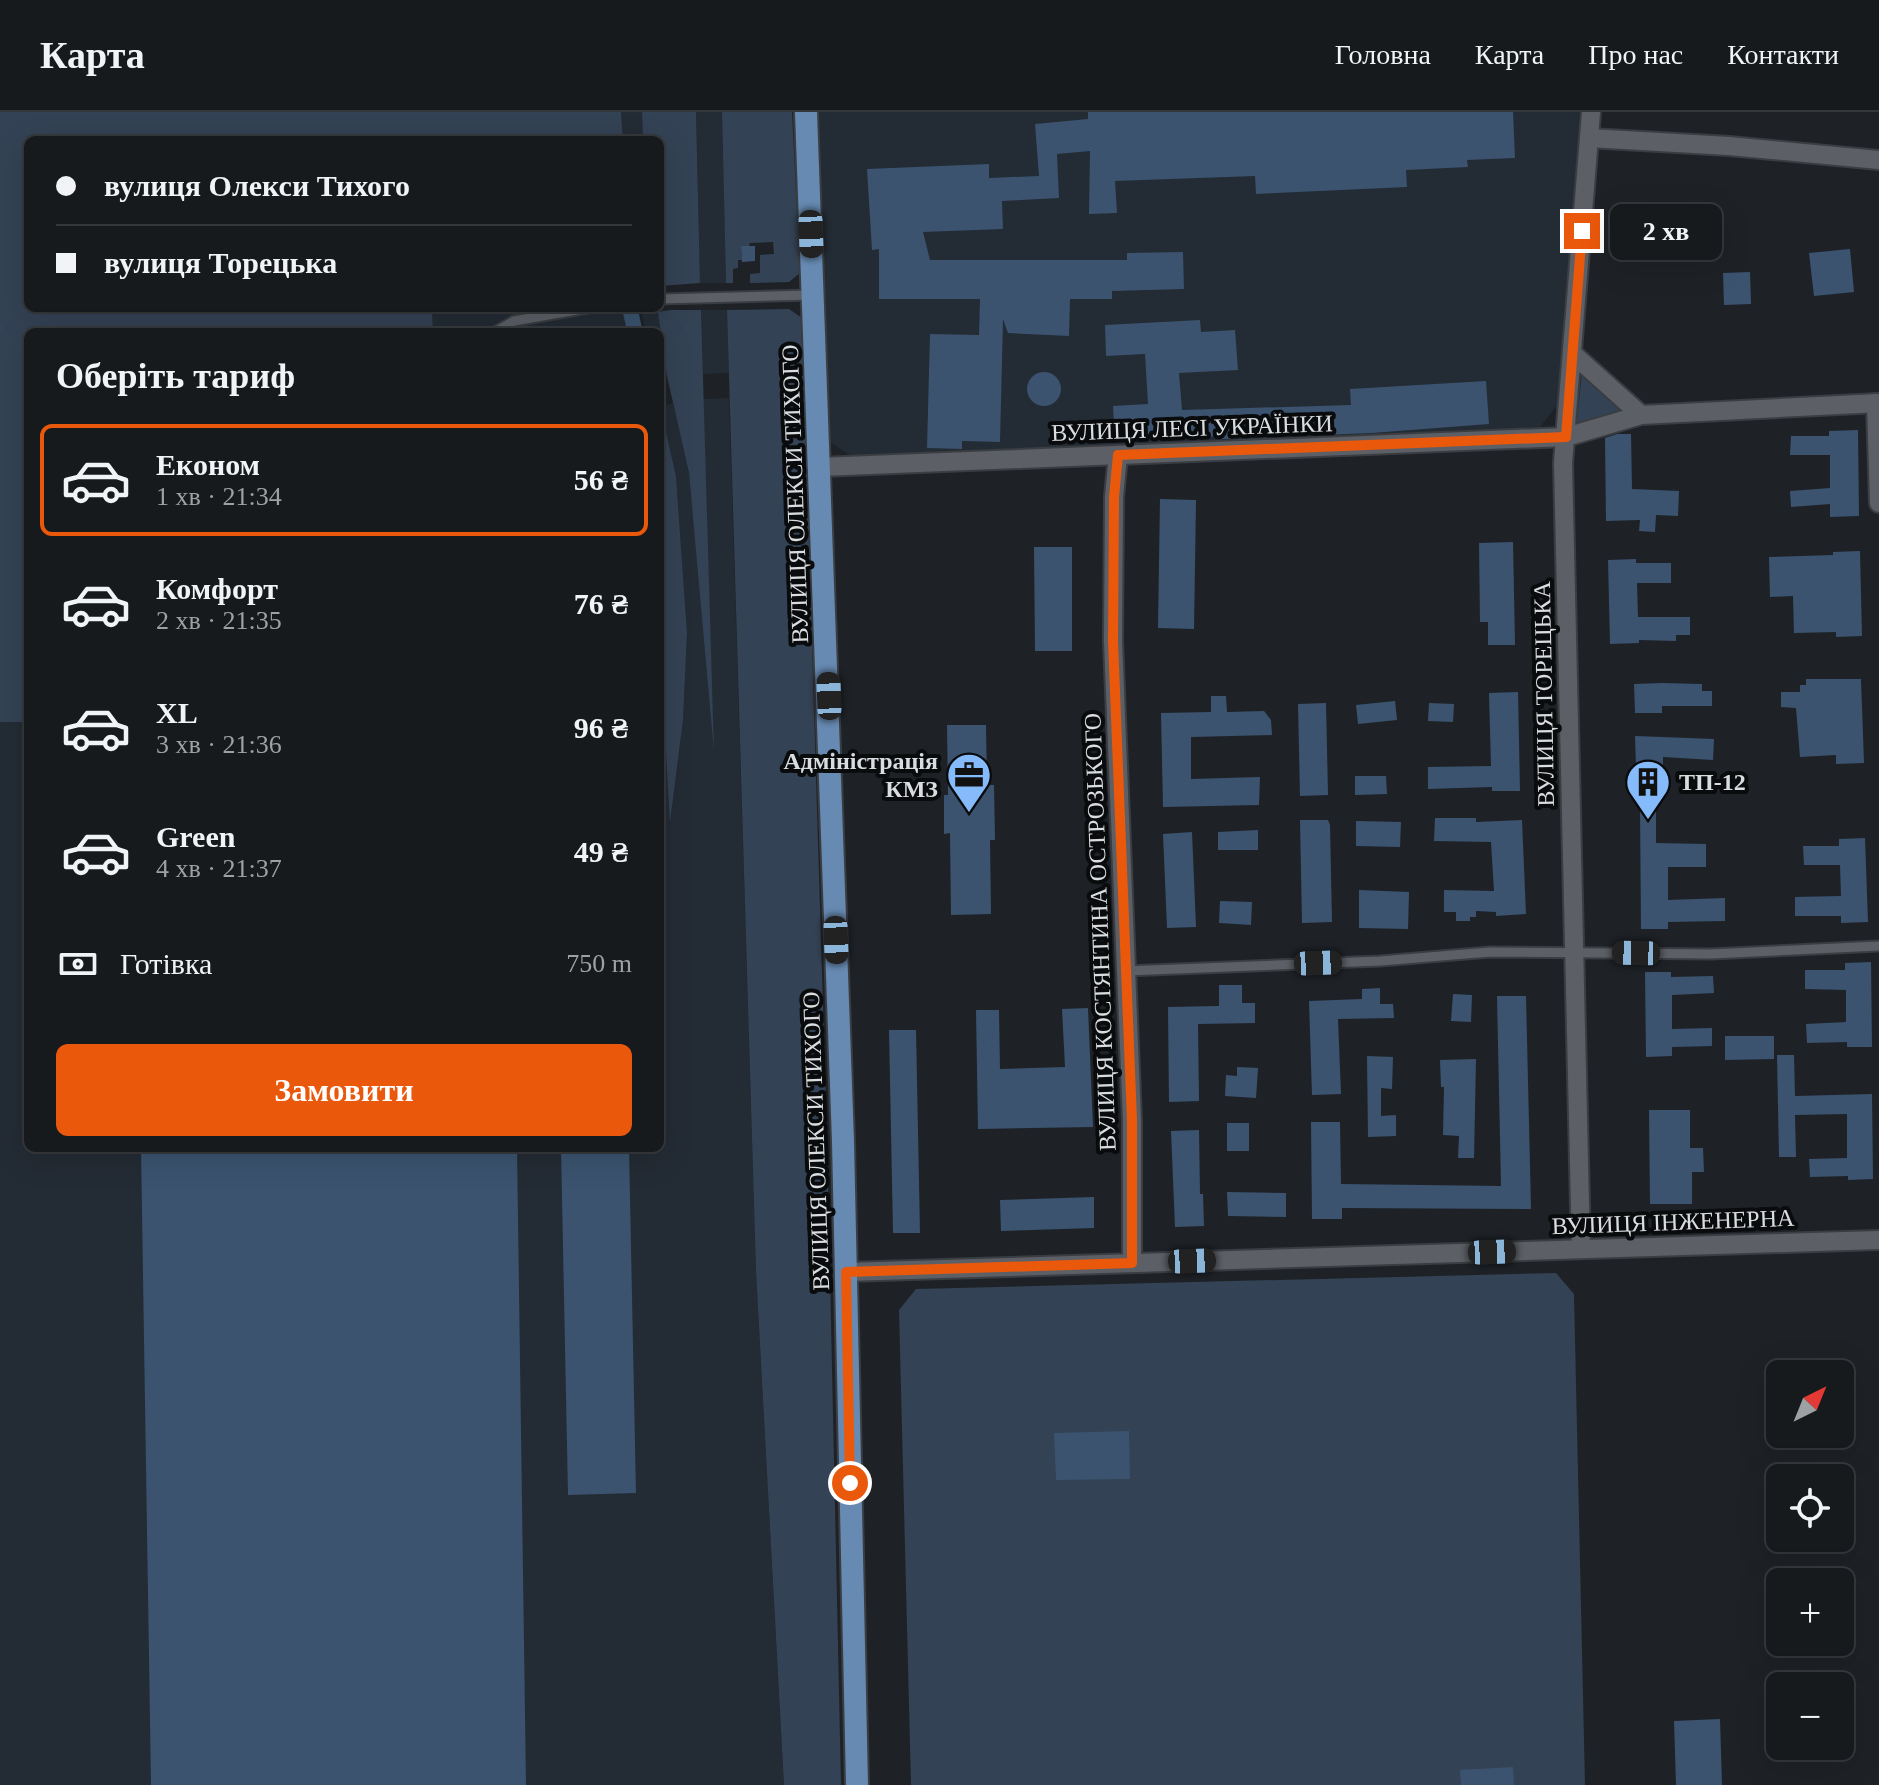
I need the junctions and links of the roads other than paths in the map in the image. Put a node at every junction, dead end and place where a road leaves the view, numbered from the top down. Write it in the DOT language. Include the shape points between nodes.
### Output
graph roads {
  1 [pos="806,112"];
  2 [pos="1591,112"];
  3 [pos="1589,138"];
  4 [pos="1879,160"];
  5 [pos="813,295"];
  6 [pos="664,299"];
  7 [pos="565,312"];
  8 [pos="502,328"];
  9 [pos="1573,354"];
  10 [pos="1878,403"];
  11 [pos="1641,415"];
  12 [pos="1566,437"];
  13 [pos="1118,455"];
  14 [pos="820,467"];
  15 [pos="1879,503"];
  16 [pos="1879,946"];
  17 [pos="1574,951"];
  18 [pos="1125,971"];
  19 [pos="1879,1240"];
  20 [pos="1581,1249"];
  21 [pos="1132,1263"];
  22 [pos="846,1272"];
  23 [pos="857,1785"];
  1 -- 5 [label="main road, ВУЛИЦЯ ОЛЕКСИ ТИХОГО"];
  2 -- 3 [label="street, ВУЛИЦЯ ТОРЕЦЬКА"];
  3 -- 4 [label="street"];
  3 -- 9 [label="street, ВУЛИЦЯ ТОРЕЦЬКА"];
  5 -- 6 [label="lane"];
  5 -- 14 [label="main road, ВУЛИЦЯ ОЛЕКСИ ТИХОГО"];
  7 -- 8 [label="lane"];
  9 -- 11 [label="street"];
  9 -- 12 [label="street, ВУЛИЦЯ ТОРЕЦЬКА"];
  10 -- 11 [label="street"];
  10 -- 15 [label="street"];
  11 -- 12 [label="street, ВУЛИЦЯ ЛЕСІ УКРАЇНКИ"];
  12 -- 13 [label="street, ВУЛИЦЯ ЛЕСІ УКРАЇНКИ"];
  12 -- 17 [label="street, ВУЛИЦЯ ТОРЕЦЬКА"];
  13 -- 14 [label="street, ВУЛИЦЯ ЛЕСІ УКРАЇНКИ"];
  13 -- 18 [label="street, ВУЛИЦЯ КОСТЯНТИНА ОСТРОЗЬКОГО" via="1113,641"];
  14 -- 22 [label="main road, ВУЛИЦЯ ОЛЕКСИ ТИХОГО"];
  16 -- 17 [label="lane" via="1711,954"];
  17 -- 18 [label="lane"];
  17 -- 20 [label="street, ВУЛИЦЯ ТОРЕЦЬКА"];
  18 -- 21 [label="street, ВУЛИЦЯ КОСТЯНТИНА ОСТРОЗЬКОГО"];
  19 -- 20 [label="street, ВУЛИЦЯ ІНЖЕНЕРНА"];
  20 -- 21 [label="street, ВУЛИЦЯ ІНЖЕНЕРНА"];
  21 -- 22 [label="street, ВУЛИЦЯ ІНЖЕНЕРНА"];
  22 -- 23 [label="main road, ВУЛИЦЯ ОЛЕКСИ ТИХОГО"];
}
